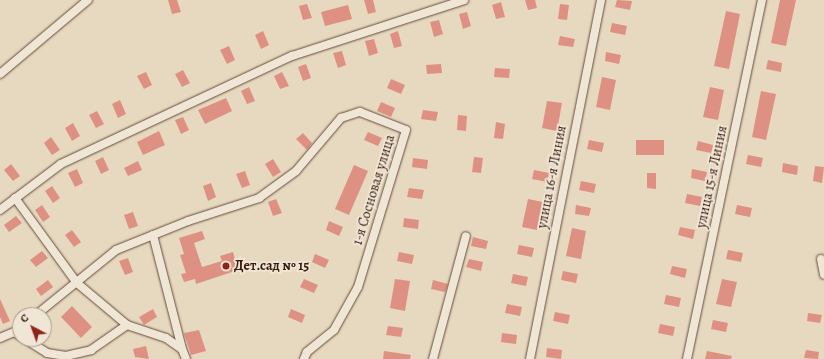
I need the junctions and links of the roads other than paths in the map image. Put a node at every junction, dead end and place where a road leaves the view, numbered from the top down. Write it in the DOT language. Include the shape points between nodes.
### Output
graph roads {
  1 [pos="88,0"];
  2 [pos="464,0"];
  3 [pos="601,0"];
  4 [pos="762,0"];
  5 [pos="0,74"];
  6 [pos="15,198"];
  7 [pos="0,210"];
  8 [pos="153,235"];
  9 [pos="466,236"];
  10 [pos="821,259"];
  11 [pos="824,275"];
  12 [pos="77,283"];
  13 [pos="46,307"];
  14 [pos="127,325"];
  15 [pos="12,334"];
  16 [pos="0,338"];
  17 [pos="38,347"];
  18 [pos="182,349"];
  19 [pos="186,359"];
  20 [pos="304,359"];
  21 [pos="433,359"];
  22 [pos="530,359"];
  23 [pos="687,359"];
  1 -- 5 [label="street"];
  2 -- 6 [label="street" via="292,56 61,164"];
  3 -- 22 [label="street, улица 16-я Линия"];
  4 -- 23 [label="street, улица 15-я Линия"];
  6 -- 7 [label="street"];
  6 -- 12 [label="street"];
  8 -- 12 [label="street, 1-я Сосновая улица" via="116,250"];
  8 -- 18 [label="street"];
  8 -- 20 [label="street, 1-я Сосновая улица" via="259,198 296,171 341,118 360,112 406,130 358,287 334,330 307,352"];
  9 -- 21 [label="street"];
  10 -- 11 [label="street"];
  12 -- 13 [label="street, 1-я Сосновая улица"];
  12 -- 14 [label="street"];
  14 -- 17 [label="street" via="91,350 66,356 47,353"];
  14 -- 18 [label="street" via="166,338"];
  15 -- 16 [label="street"];
  18 -- 19 [label="street"];
}
